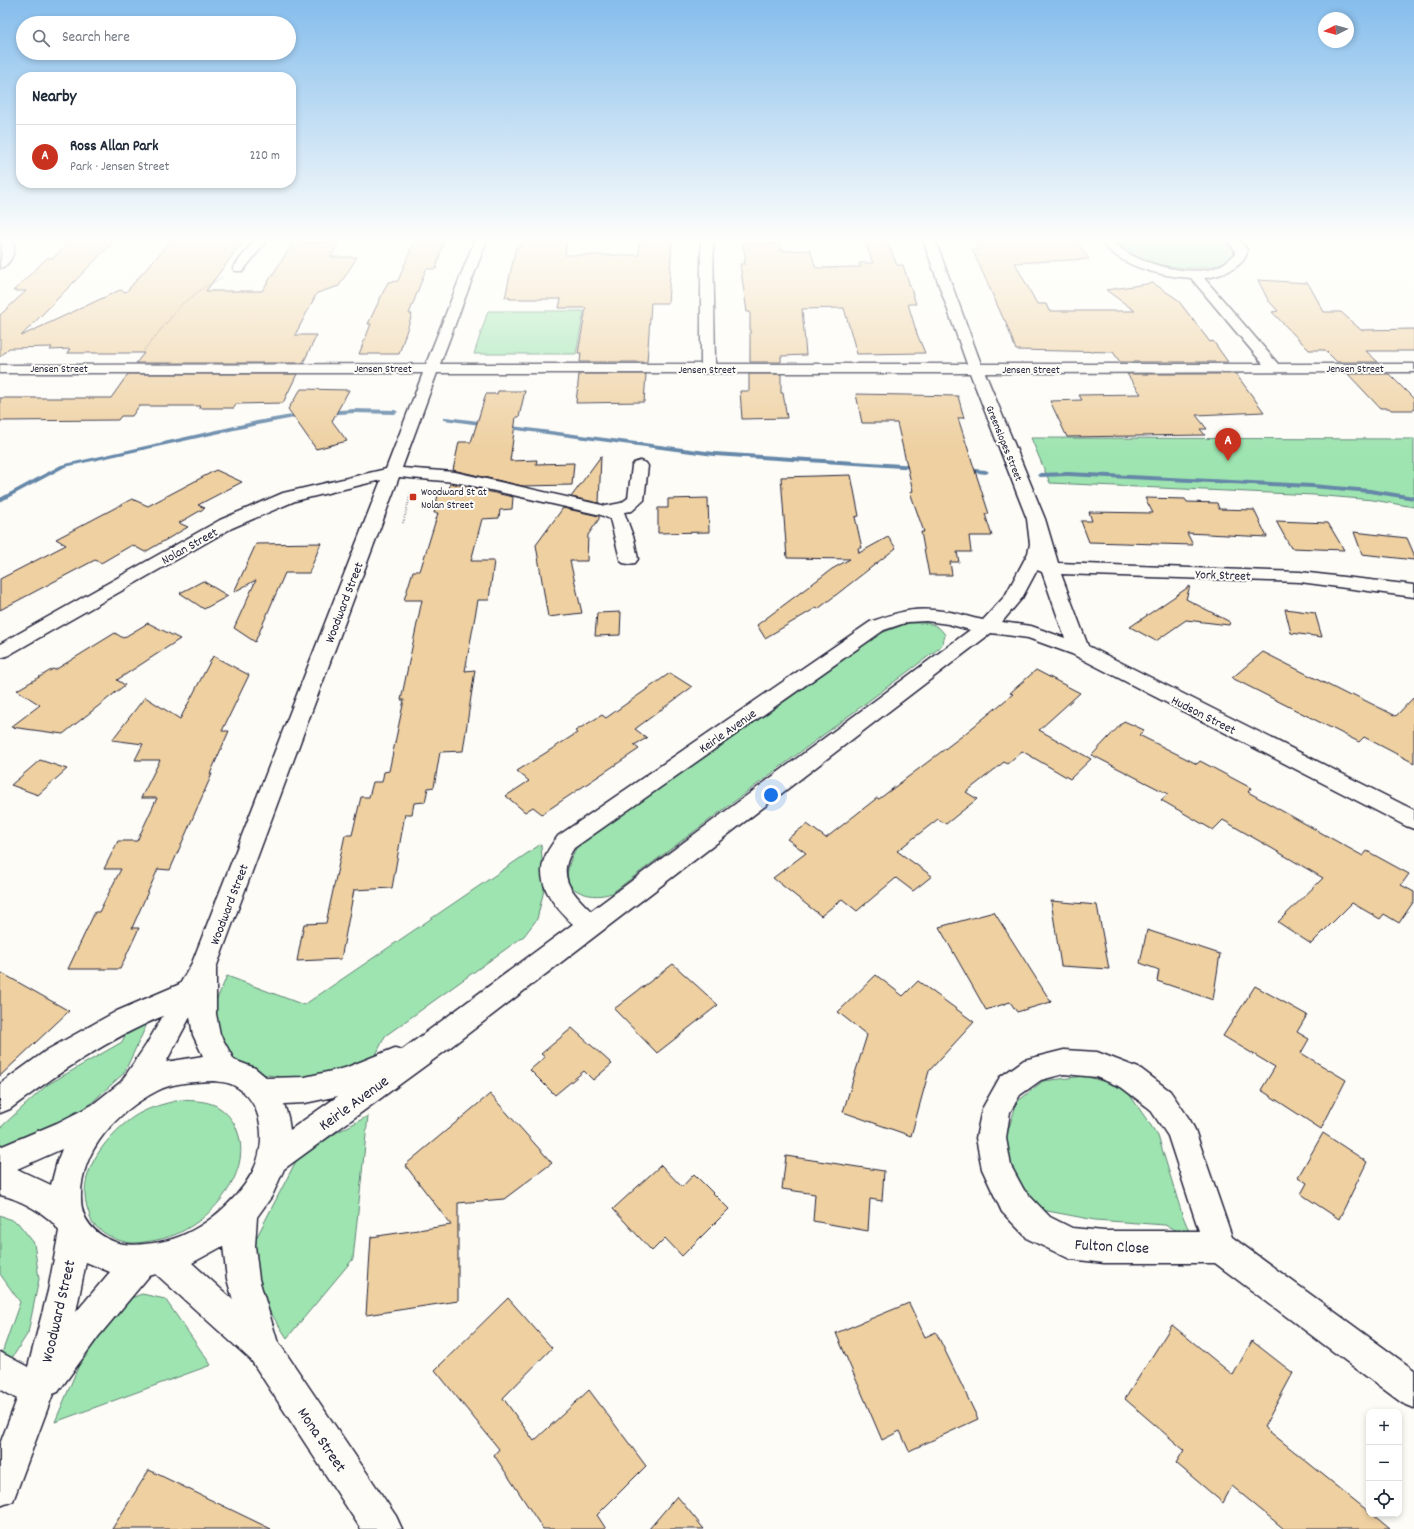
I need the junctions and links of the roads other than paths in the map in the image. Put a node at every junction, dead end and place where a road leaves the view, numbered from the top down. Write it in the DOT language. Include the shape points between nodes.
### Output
graph roads {
  1 [pos="455,308"];
  2 [pos="708,308"];
  3 [pos="954,308"];
  4 [pos="1223,308"];
  5 [pos="432,368"];
  6 [pos="1274,368"];
  7 [pos="1414,368"];
  8 [pos="0,369"];
  9 [pos="708,369"];
  10 [pos="976,369"];
  11 [pos="640,466"];
  12 [pos="393,472"];
  13 [pos="606,511"];
  14 [pos="1036,519"];
  15 [pos="629,559"];
  16 [pos="1032,564"];
  17 [pos="1050,568"];
  18 [pos="1414,591"];
  19 [pos="988,626"];
  20 [pos="1079,650"];
  21 [pos="0,652"];
  22 [pos="1414,820"];
  23 [pos="590,926"];
  24 [pos="204,966"];
  25 [pos="190,992"];
  26 [pos="434,1043"];
  27 [pos="225,1071"];
  28 [pos="261,1091"];
  29 [pos="0,1100"];
  30 [pos="119,1101"];
  31 [pos="272,1160"];
  32 [pos="0,1162"];
  33 [pos="0,1180"];
  34 [pos="242,1211"];
  35 [pos="71,1223"];
  36 [pos="1220,1247"];
  37 [pos="150,1259"];
  38 [pos="263,1348"];
  39 [pos="0,1369"];
  40 [pos="1414,1391"];
  41 [pos="37,1392"];
  42 [pos="0,1488"];
  43 [pos="383,1529"];
  1 -- 5 [label="street, Woodward Street"];
  2 -- 9 [label="street"];
  3 -- 10 [label="street, Greenslopes Street"];
  4 -- 6 [label="street"];
  5 -- 8 [label="street, Jensen Street"];
  5 -- 9 [label="street, Jensen Street"];
  5 -- 12 [label="street, Woodward Street"];
  6 -- 7 [label="street, Jensen Street"];
  6 -- 10 [label="street, Jensen Street"];
  9 -- 10 [label="street, Jensen Street"];
  10 -- 14 [label="street, Greenslopes Street"];
  11 -- 13 [label="street" via="636,500 626,507"];
  12 -- 13 [label="street, Nolan Street" via="455,477"];
  12 -- 21 [label="street, Nolan Street" via="289,497 226,524"];
  12 -- 24 [label="street, Woodward Street"];
  13 -- 15 [label="street" via="618,516"];
  14 -- 16 [label="street, Keirle Avenue" via="1039,544"];
  14 -- 17 [label="street, Greenslopes Street"];
  16 -- 17 [label="street, York Street"];
  16 -- 19 [label="street, Keirle Avenue" via="1013,598"];
  17 -- 18 [label="street, York Street" via="1300,577"];
  17 -- 20 [label="street, Greenslopes Street"];
  19 -- 20 [label="street, Hudson Street" via="1031,632"];
  19 -- 23 [label="street, Keirle Avenue"];
  19 -- 23 [label="street, Keirle Avenue" via="926,615 906,616 876,626 566,842 556,858 554,872 557,888"];
  20 -- 22 [label="street, Hudson Street"];
  23 -- 26 [label="street, Keirle Avenue"];
  24 -- 25 [label="street, Woodward Street"];
  24 -- 27 [label="street, Woodward Street" via="203,1014 207,1035"];
  25 -- 29 [label="street" via="127,1019 57,1059"];
  25 -- 30 [label="street, Woodward Street" via="156,1054"];
  26 -- 28 [label="street, Keirle Avenue" via="371,1071 325,1086 293,1092"];
  26 -- 31 [label="street, Keirle Avenue"];
  27 -- 28 [label="street" via="241,1075"];
  27 -- 30 [label="street" via="213,1068 182,1070 149,1081"];
  28 -- 31 [label="street" via="272,1110 276,1134"];
  30 -- 32 [label="street" via="67,1133"];
  30 -- 35 [label="street, Woodward Street" via="92,1125 73,1156 65,1187"];
  31 -- 34 [label="street" via="261,1186"];
  33 -- 35 [label="street" via="34,1190 51,1201"];
  34 -- 37 [label="street" via="212,1236 176,1254"];
  34 -- 38 [label="street, Mona Street" via="239,1246 244,1279"];
  35 -- 37 [label="street" via="82,1242 107,1257"];
  35 -- 41 [label="street, Woodward Street" via="68,1279"];
  36 -- 36 [label="street, Fulton Close" via="1104,1247 1070,1243 1039,1228 1013,1201 997,1170 991,1138 996,1109 1010,1086 1034,1069 1070,1062 1098,1065 1131,1078 1160,1100 1180,1130"];
  36 -- 40 [label="street"];
  37 -- 38 [label="street, Mona Street" via="216,1307"];
  37 -- 41 [label="street, Woodward Street" via="86,1325"];
  38 -- 43 [label="street, Mona Street"];
  39 -- 41 [label="street"];
  41 -- 42 [label="street, Woodward Street"];
}
